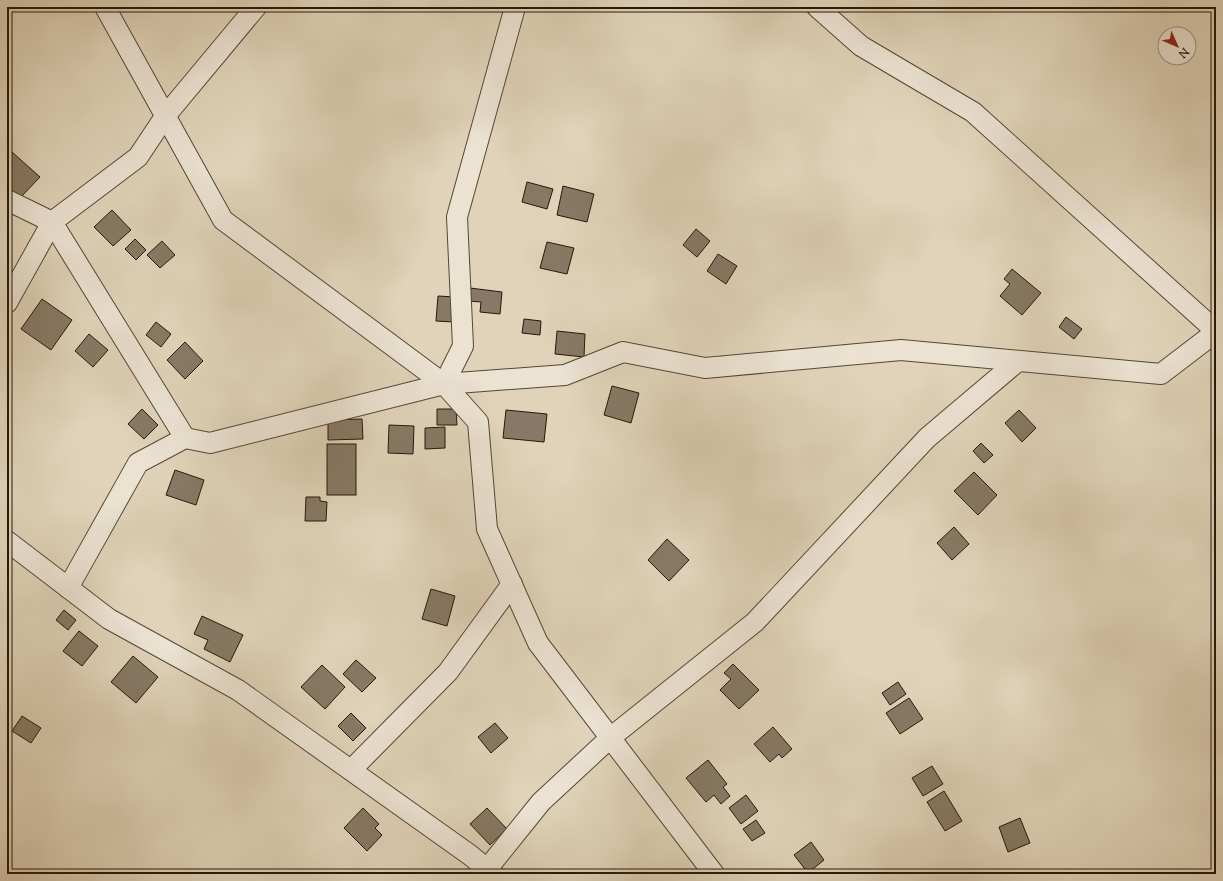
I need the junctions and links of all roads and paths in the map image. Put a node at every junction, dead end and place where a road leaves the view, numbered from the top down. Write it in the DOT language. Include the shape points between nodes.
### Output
graph roads {
  1 [pos="105,7"];
  2 [pos="256,7"];
  3 [pos="515,7"];
  4 [pos="818,7"];
  5 [pos="166,115"];
  6 [pos="7,200"];
  7 [pos="52,222"];
  8 [pos="7,303"];
  9 [pos="1216,332"];
  10 [pos="1018,361"];
  11 [pos="444,384"];
  12 [pos="185,438"];
  13 [pos="7,542"];
  14 [pos="512,584"];
  15 [pos="68,588"];
  16 [pos="610,738"];
  17 [pos="350,770"];
  18 [pos="490,872"];
  19 [pos="714,874"];
  1 -- 5 [label="street"];
  2 -- 5 [label="street"];
  3 -- 11 [label="street" via="457,217 463,346"];
  4 -- 9 [label="street" via="861,46 973,112"];
  5 -- 7 [label="street" via="138,157"];
  5 -- 11 [label="street" via="223,220"];
  6 -- 7 [label="street"];
  7 -- 8 [label="street"];
  7 -- 12 [label="street"];
  9 -- 10 [label="street" via="1161,374"];
  10 -- 11 [label="street" via="901,350 705,368 623,352 566,375"];
  10 -- 16 [label="street" via="927,438 755,622"];
  11 -- 12 [label="street" via="210,443"];
  11 -- 14 [label="street" via="478,422 487,529"];
  12 -- 15 [label="street" via="138,463"];
  13 -- 15 [label="street"];
  14 -- 16 [label="street" via="538,643"];
  14 -- 17 [label="street" via="448,672"];
  15 -- 17 [label="street" via="108,619 238,690"];
  16 -- 18 [label="street" via="541,802"];
  16 -- 19 [label="street"];
  17 -- 18 [label="street"];
}
